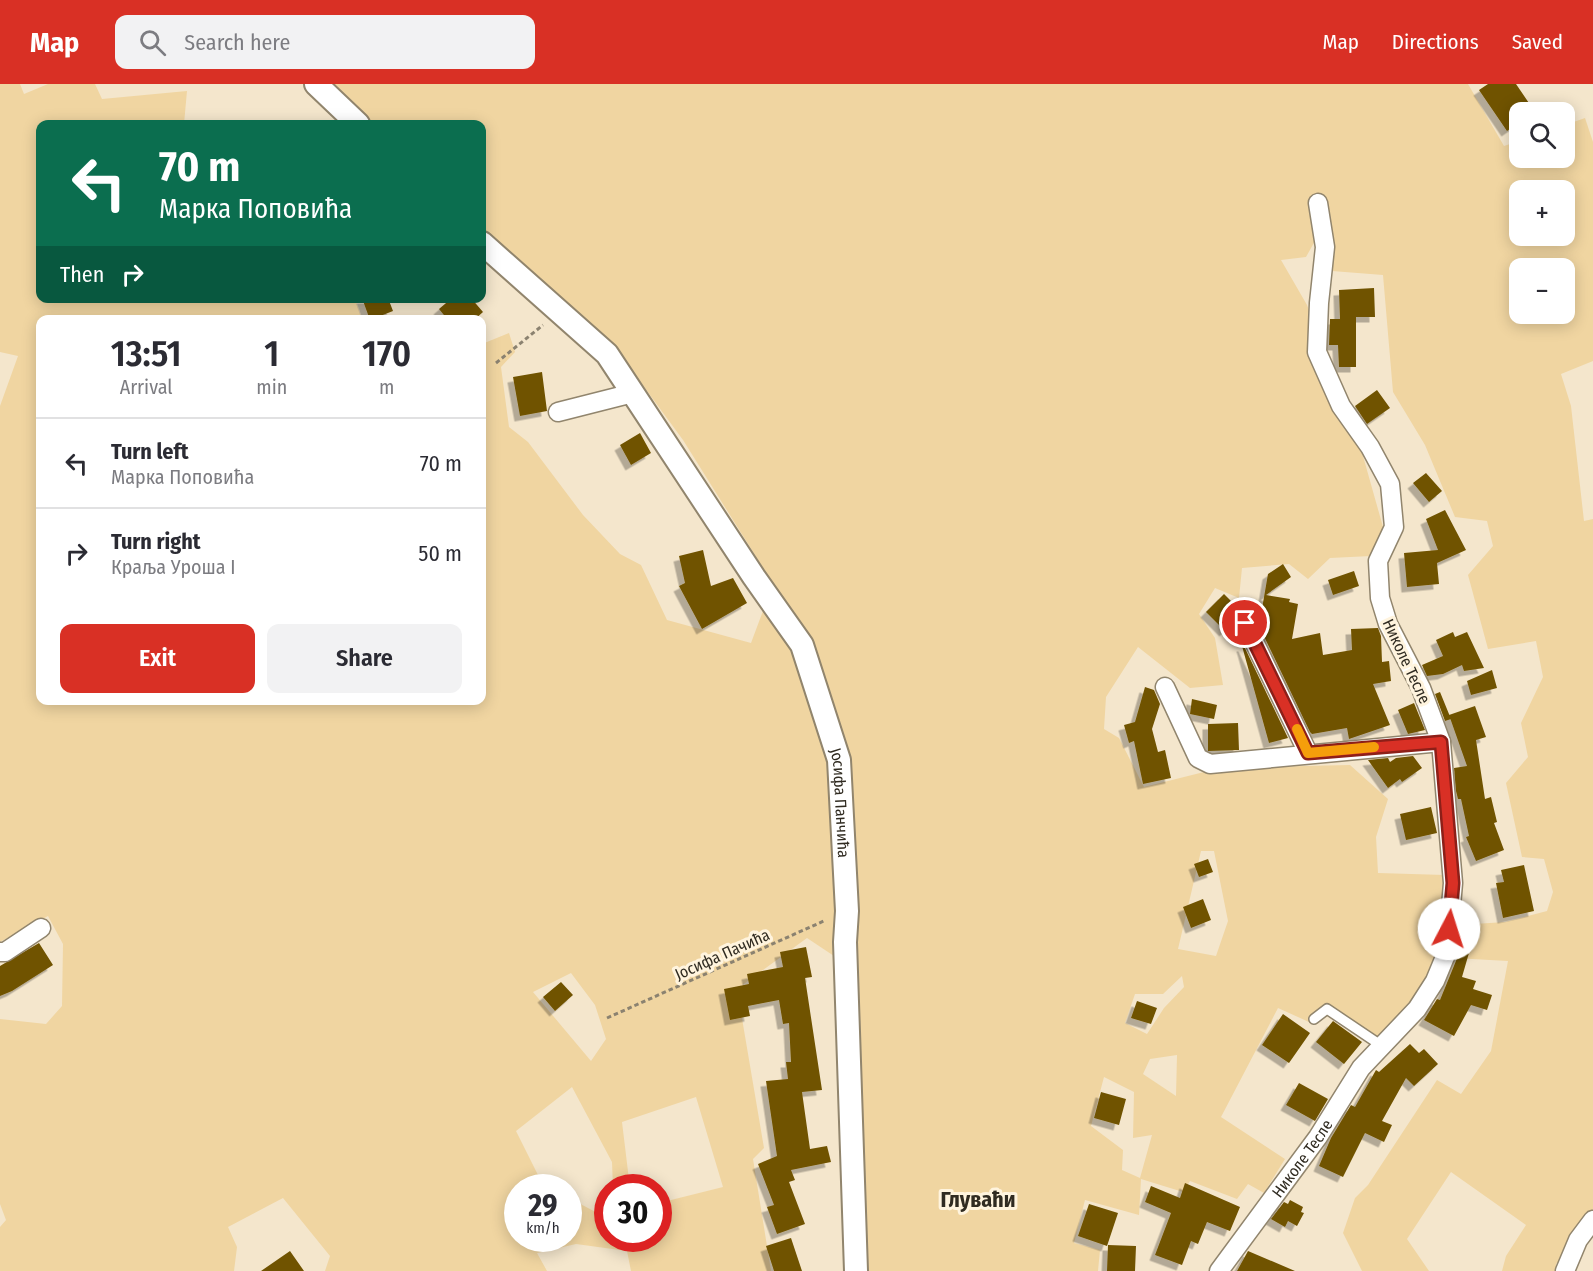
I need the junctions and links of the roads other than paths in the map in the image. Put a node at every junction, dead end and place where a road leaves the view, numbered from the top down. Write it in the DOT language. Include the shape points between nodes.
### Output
graph roads {
  1 [pos="316,84"];
  2 [pos="354,120"];
  3 [pos="1318,203"];
  4 [pos="486,247"];
  5 [pos="633,393"];
  6 [pos="558,412"];
  7 [pos="1245,623"];
  8 [pos="1165,687"];
  9 [pos="1441,742"];
  10 [pos="1308,753"];
  11 [pos="41,928"];
  12 [pos="0,952"];
  13 [pos="1314,1019"];
  14 [pos="1382,1046"];
  15 [pos="1593,1220"];
  16 [pos="856,1271"];
  17 [pos="1220,1271"];
  18 [pos="1566,1271"];
  1 -- 2 [label="street"];
  3 -- 9 [label="street, Николе Тесле" via="1324,247 1317,352 1341,406 1390,484 1394,527 1378,561 1380,598"];
  4 -- 5 [label="street, Јосифа Панчића" via="607,354"];
  5 -- 6 [label="street"];
  5 -- 16 [label="street, Јосифа Панчића" via="802,645 839,760"];
  7 -- 10 [label="street"];
  8 -- 10 [label="street" via="1198,758 1210,764"];
  9 -- 10 [label="street"];
  9 -- 14 [label="street, Николе Тесле" via="1453,883 1447,952 1436,981 1417,1009"];
  11 -- 12 [label="street"];
  13 -- 14 [label="lane" via="1327,1009"];
  14 -- 17 [label="street, Николе Тесле" via="1362,1068 1318,1137"];
  15 -- 18 [label="street" via="1578,1240"];
}
